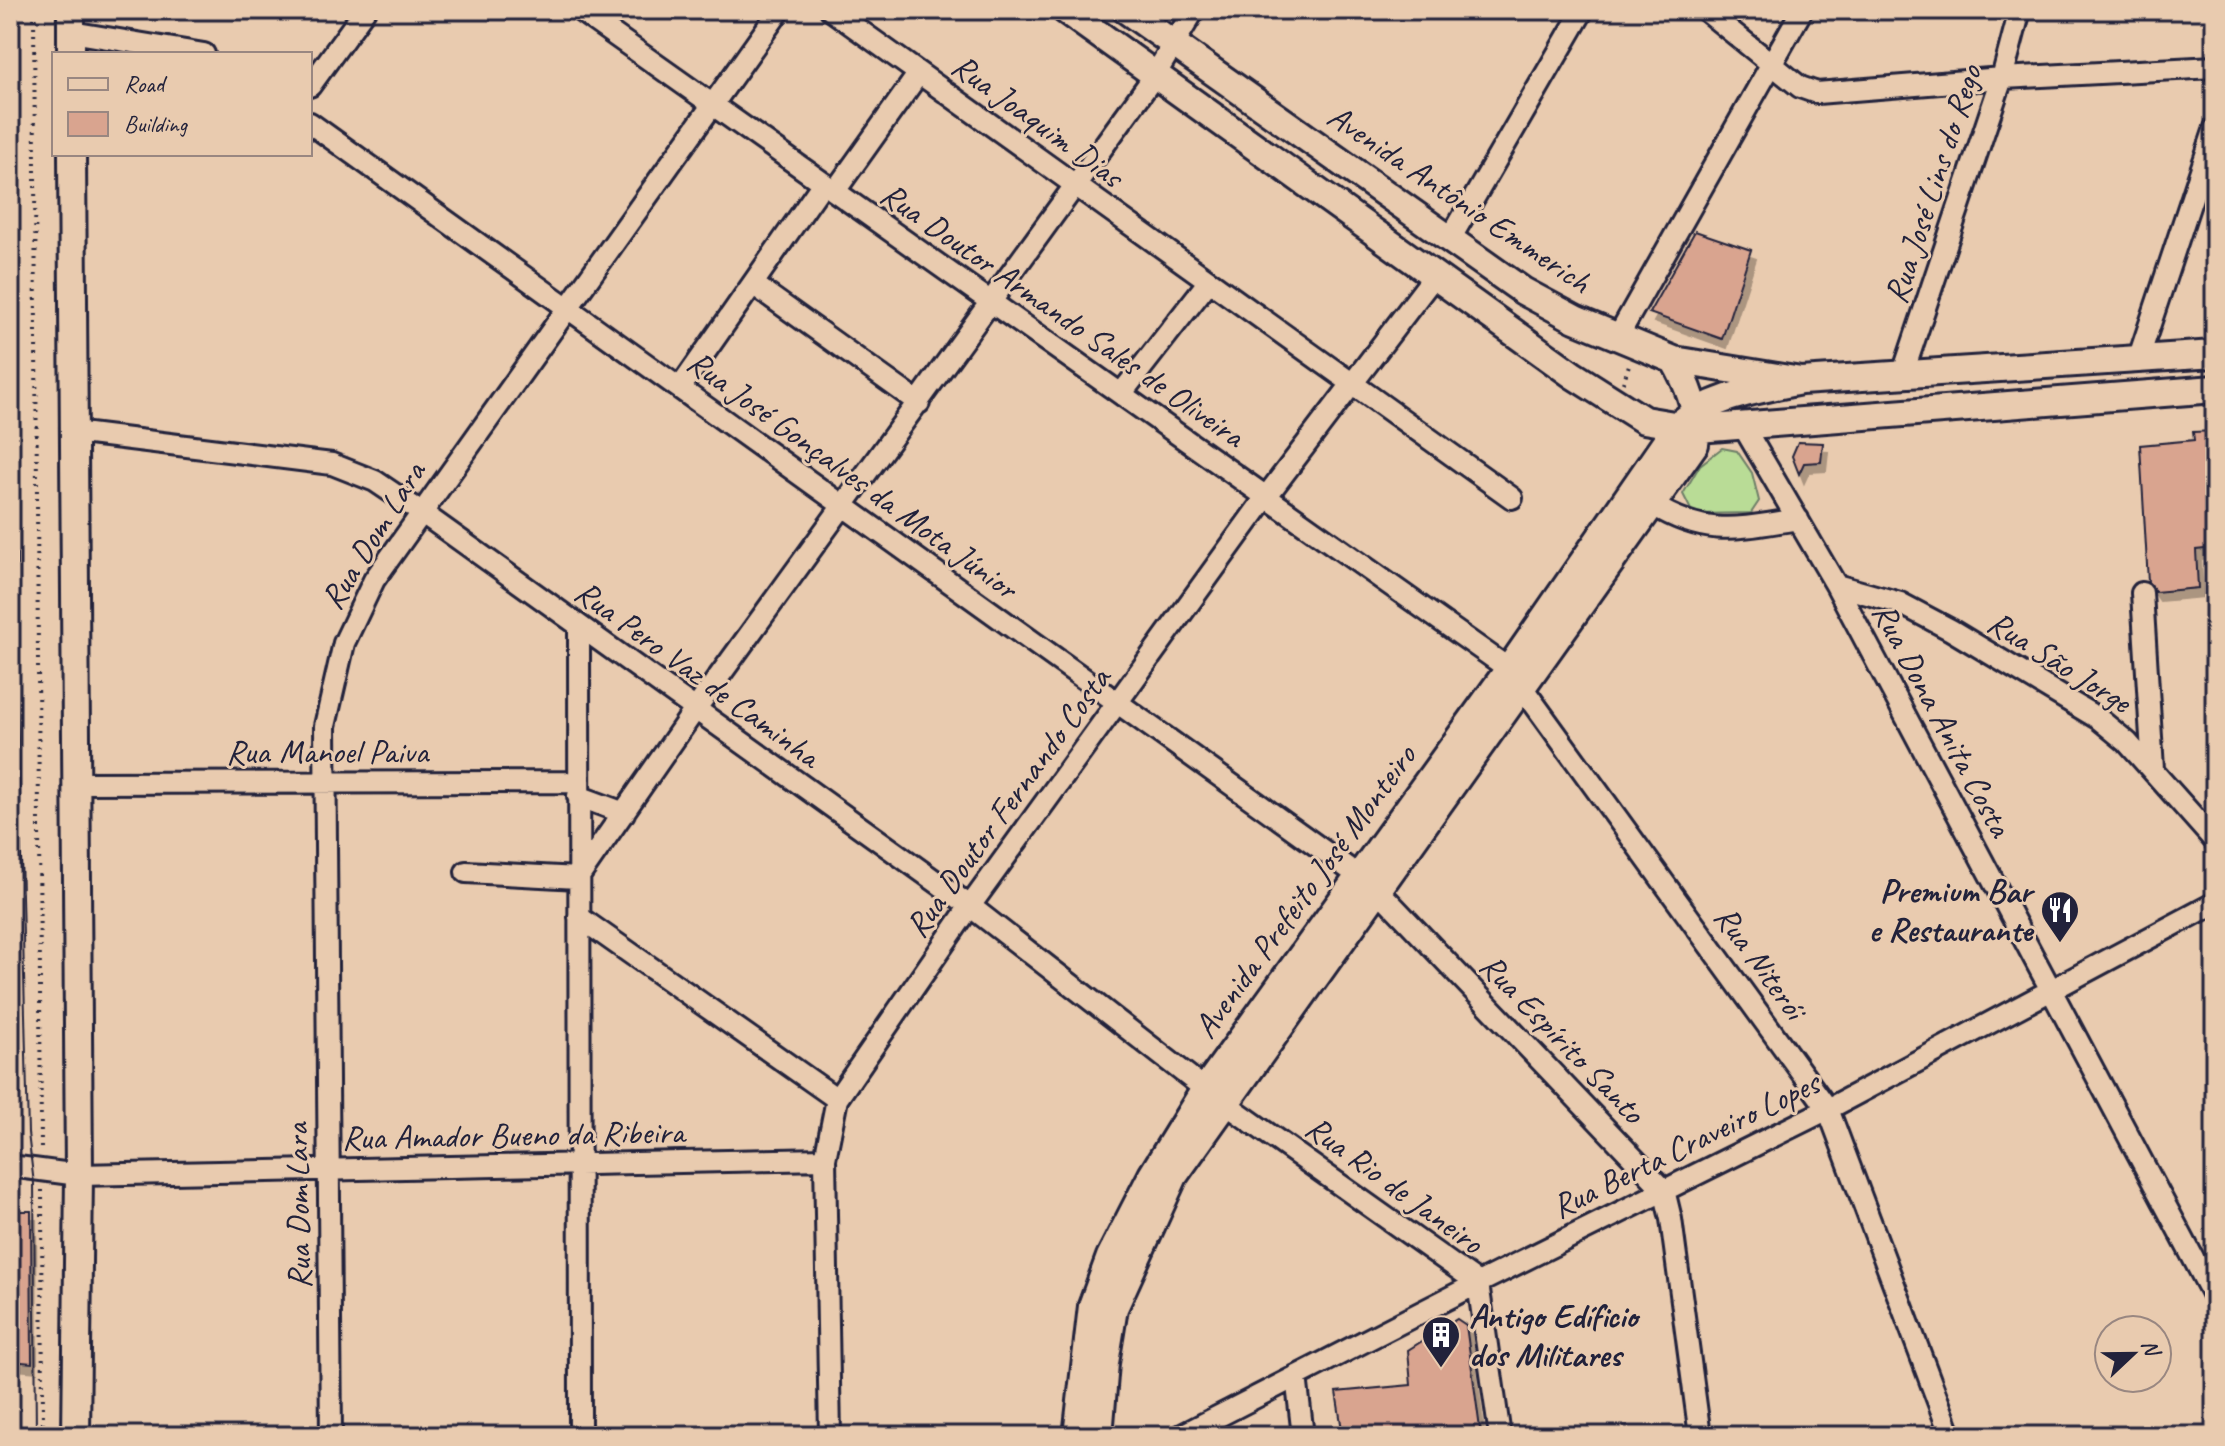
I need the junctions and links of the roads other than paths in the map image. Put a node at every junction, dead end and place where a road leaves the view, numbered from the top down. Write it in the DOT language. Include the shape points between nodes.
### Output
graph roads {
  1 [pos="365,10"];
  2 [pos="579,10"];
  3 [pos="780,10"];
  4 [pos="831,10"];
  5 [pos="1065,10"];
  6 [pos="1126,10"];
  7 [pos="1194,10"];
  8 [pos="1583,10"];
  9 [pos="1705,10"];
  10 [pos="1802,10"];
  11 [pos="2020,10"];
  12 [pos="71,32"];
  13 [pos="1175,45"];
  14 [pos="192,52"];
  15 [pos="1774,65"];
  16 [pos="2215,67"];
  17 [pos="919,73"];
  18 [pos="1155,75"];
  19 [pos="2002,78"];
  20 [pos="312,83"];
  21 [pos="713,104"];
  22 [pos="312,124"];
  23 [pos="2215,128"];
  24 [pos="72,156"];
  25 [pos="1075,185"];
  26 [pos="829,187"];
  27 [pos="1449,241"];
  28 [pos="1435,275"];
  29 [pos="1209,281"];
  30 [pos="753,284"];
  31 [pos="992,302"];
  32 [pos="567,308"];
  33 [pos="1624,347"];
  34 [pos="2215,354"];
  35 [pos="1674,360"];
  36 [pos="2138,360"];
  37 [pos="1902,376"];
  38 [pos="1801,381"];
  39 [pos="1354,384"];
  40 [pos="680,388"];
  41 [pos="2215,389"];
  42 [pos="1121,394"];
  43 [pos="1733,396"];
  44 [pos="919,403"];
  45 [pos="1644,420"];
  46 [pos="1690,422"];
  47 [pos="1743,426"];
  48 [pos="73,432"];
  49 [pos="1667,466"];
  50 [pos="1266,497"];
  51 [pos="1512,498"];
  52 [pos="1653,505"];
  53 [pos="845,507"];
  54 [pos="421,512"];
  55 [pos="1798,519"];
  56 [pos="1836,585"];
  57 [pos="2142,593"];
  58 [pos="579,627"];
  59 [pos="1516,678"];
  60 [pos="1118,703"];
  61 [pos="694,711"];
  62 [pos="2153,769"];
  63 [pos="76,783"];
  64 [pos="324,783"];
  65 [pos="578,789"];
  66 [pos="624,813"];
  67 [pos="2215,841"];
  68 [pos="466,872"];
  69 [pos="578,878"];
  70 [pos="1368,883"];
  71 [pos="2215,903"];
  72 [pos="970,906"];
  73 [pos="579,917"];
  74 [pos="2051,991"];
  75 [pos="1205,1089"];
  76 [pos="837,1099"];
  77 [pos="1228,1103"];
  78 [pos="1828,1109"];
  79 [pos="825,1159"];
  80 [pos="579,1164"];
  81 [pos="10,1166"];
  82 [pos="328,1170"];
  83 [pos="79,1175"];
  84 [pos="1664,1190"];
  85 [pos="1478,1283"];
  86 [pos="2215,1299"];
  87 [pos="1296,1376"];
  88 [pos="76,1436"];
  89 [pos="331,1436"];
  90 [pos="580,1436"];
  91 [pos="830,1436"];
  92 [pos="1077,1436"];
  93 [pos="1099,1436"];
  94 [pos="1180,1436"];
  95 [pos="1303,1436"];
  96 [pos="1500,1436"];
  97 [pos="1700,1436"];
  98 [pos="1951,1436"];
  1 -- 20 [label="street"];
  2 -- 21 [label="street, Rua Doutor Armando Sales de Oliveira"];
  3 -- 21 [label="street, Rua Dom Lara"];
  4 -- 17 [label="street, Rua Joaquim Dias"];
  5 -- 18 [label="main road"];
  6 -- 13 [label="main road, Avenida Antônio Emmerich"];
  7 -- 13 [label="street"];
  8 -- 27 [label="street"];
  9 -- 15 [label="street"];
  10 -- 15 [label="street"];
  11 -- 19 [label="street, Rua José Lins do Rego"];
  12 -- 14 [label="street"];
  13 -- 18 [label="street"];
  13 -- 27 [label="main road, Avenida Antônio Emmerich"];
  15 -- 19 [label="street" via="1800,87 1817,93"];
  15 -- 33 [label="street"];
  16 -- 19 [label="street"];
  17 -- 25 [label="street, Rua Joaquim Dias"];
  17 -- 26 [label="street"];
  18 -- 25 [label="street"];
  18 -- 28 [label="main road"];
  19 -- 37 [label="street, Rua José Lins do Rego"];
  21 -- 26 [label="street, Rua Doutor Armando Sales de Oliveira"];
  21 -- 32 [label="street, Rua Dom Lara"];
  22 -- 32 [label="street, Rua José Gonçalves da Mota Júnior"];
  23 -- 36 [label="street"];
  24 -- 48 [label="main road"];
  25 -- 29 [label="street, Rua Joaquim Dias"];
  25 -- 31 [label="street"];
  26 -- 30 [label="street"];
  26 -- 31 [label="street, Rua Doutor Armando Sales de Oliveira"];
  27 -- 33 [label="main road, Avenida Antônio Emmerich" via="1539,301"];
  28 -- 39 [label="street, Rua Doutor Fernando Costa"];
  28 -- 45 [label="main road"];
  29 -- 39 [label="street, Rua Joaquim Dias"];
  29 -- 42 [label="street"];
  30 -- 40 [label="street"];
  30 -- 44 [label="street"];
  31 -- 42 [label="street, Rua Doutor Armando Sales de Oliveira"];
  31 -- 44 [label="street"];
  32 -- 40 [label="street, Rua José Gonçalves da Mota Júnior"];
  32 -- 54 [label="street, Rua Dom Lara"];
  33 -- 35 [label="main road, Avenida Antônio Emmerich"];
  34 -- 36 [label="main road, Avenida Antônio Emmerich"];
  35 -- 38 [label="main road, Avenida Antônio Emmerich"];
  35 -- 46 [label="main road"];
  36 -- 37 [label="main road, Avenida Antônio Emmerich"];
  37 -- 38 [label="main road, Avenida Antônio Emmerich"];
  38 -- 43 [label="main road"];
  39 -- 50 [label="street, Rua Doutor Fernando Costa"];
  39 -- 51 [label="street, Rua Joaquim Dias"];
  40 -- 53 [label="street, Rua José Gonçalves da Mota Júnior"];
  41 -- 47 [label="main road"];
  42 -- 50 [label="street, Rua Doutor Armando Sales de Oliveira"];
  43 -- 46 [label="main road"];
  43 -- 47 [label="main road" via="1733,410"];
  44 -- 53 [label="street"];
  45 -- 46 [label="main road"];
  45 -- 49 [label="main road"];
  46 -- 47 [label="main road"];
  46 -- 49 [label="main road, Avenida Prefeito José Monteiro"];
  47 -- 55 [label="street, Rua Dona Anita Costa"];
  48 -- 54 [label="street, Rua Pero Vaz de Caminha" via="332,464 375,481"];
  48 -- 63 [label="main road"];
  49 -- 52 [label="main road, Avenida Prefeito José Monteiro"];
  49 -- 59 [label="main road, Avenida Prefeito José Monteiro"];
  50 -- 59 [label="street, Rua Doutor Armando Sales de Oliveira"];
  50 -- 60 [label="street, Rua Doutor Fernando Costa"];
  52 -- 55 [label="street" via="1689,524 1716,530"];
  52 -- 59 [label="main road, Avenida Prefeito José Monteiro"];
  53 -- 60 [label="street, Rua José Gonçalves da Mota Júnior"];
  53 -- 61 [label="street"];
  54 -- 58 [label="street, Rua Pero Vaz de Caminha"];
  54 -- 64 [label="street, Rua Dom Lara" via="374,580 344,643 325,726"];
  55 -- 56 [label="street, Rua Dona Anita Costa"];
  56 -- 62 [label="street, Rua São Jorge" via="1900,603 1951,630 2099,719"];
  56 -- 74 [label="street, Rua Dona Anita Costa"];
  57 -- 62 [label="street"];
  58 -- 61 [label="street, Rua Pero Vaz de Caminha"];
  58 -- 65 [label="street"];
  59 -- 70 [label="main road, Avenida Prefeito José Monteiro"];
  59 -- 78 [label="street, Rua Niterói"];
  60 -- 70 [label="street, Rua José Gonçalves da Mota Júnior"];
  60 -- 72 [label="street, Rua Doutor Fernando Costa"];
  61 -- 66 [label="street"];
  61 -- 72 [label="street, Rua Pero Vaz de Caminha"];
  62 -- 67 [label="street, Rua São Jorge"];
  63 -- 64 [label="street, Rua Manoel Paiva"];
  63 -- 83 [label="main road"];
  64 -- 65 [label="street, Rua Manoel Paiva"];
  64 -- 82 [label="street, Rua Dom Lara"];
  65 -- 66 [label="street"];
  65 -- 69 [label="street"];
  66 -- 69 [label="street"];
  68 -- 69 [label="street"];
  69 -- 73 [label="street"];
  70 -- 75 [label="main road, Avenida Prefeito José Monteiro"];
  70 -- 77 [label="main road, Avenida Prefeito José Monteiro"];
  70 -- 84 [label="street, Rua Espírito Santo"];
  71 -- 74 [label="street, Rua Berta Craveiro Lopes"];
  72 -- 75 [label="street, Rua Pero Vaz de Caminha"];
  72 -- 76 [label="street, Rua Doutor Fernando Costa"];
  73 -- 76 [label="street"];
  73 -- 80 [label="street"];
  74 -- 78 [label="street, Rua Berta Craveiro Lopes"];
  74 -- 86 [label="street, Rua Dona Anita Costa"];
  75 -- 77 [label="street, Rua Pero Vaz de Caminha"];
  75 -- 92 [label="main road, Avenida Prefeito José Monteiro" via="1110,1257 1092,1306"];
  76 -- 79 [label="street, Rua Doutor Fernando Costa"];
  77 -- 85 [label="street, Rua Rio de Janeiro"];
  77 -- 93 [label="main road, Avenida Prefeito José Monteiro" via="1174,1176 1114,1308"];
  78 -- 84 [label="street, Rua Berta Craveiro Lopes"];
  78 -- 98 [label="street, Rua Niterói"];
  79 -- 80 [label="street, Rua Amador Bueno da Ribeira"];
  79 -- 91 [label="street, Rua Doutor Fernando Costa"];
  80 -- 82 [label="street, Rua Amador Bueno da Ribeira"];
  80 -- 90 [label="street"];
  81 -- 83 [label="street, Rua Amador Bueno da Ribeira"];
  82 -- 83 [label="street, Rua Amador Bueno da Ribeira"];
  82 -- 89 [label="street, Rua Dom Lara"];
  83 -- 88 [label="main road"];
  84 -- 85 [label="street, Rua Berta Craveiro Lopes"];
  84 -- 97 [label="street"];
  85 -- 87 [label="street, Rua Berta Craveiro Lopes"];
  85 -- 96 [label="street, Rua Rio de Janeiro"];
  87 -- 94 [label="street, Rua Berta Craveiro Lopes"];
  87 -- 95 [label="street"];
}
